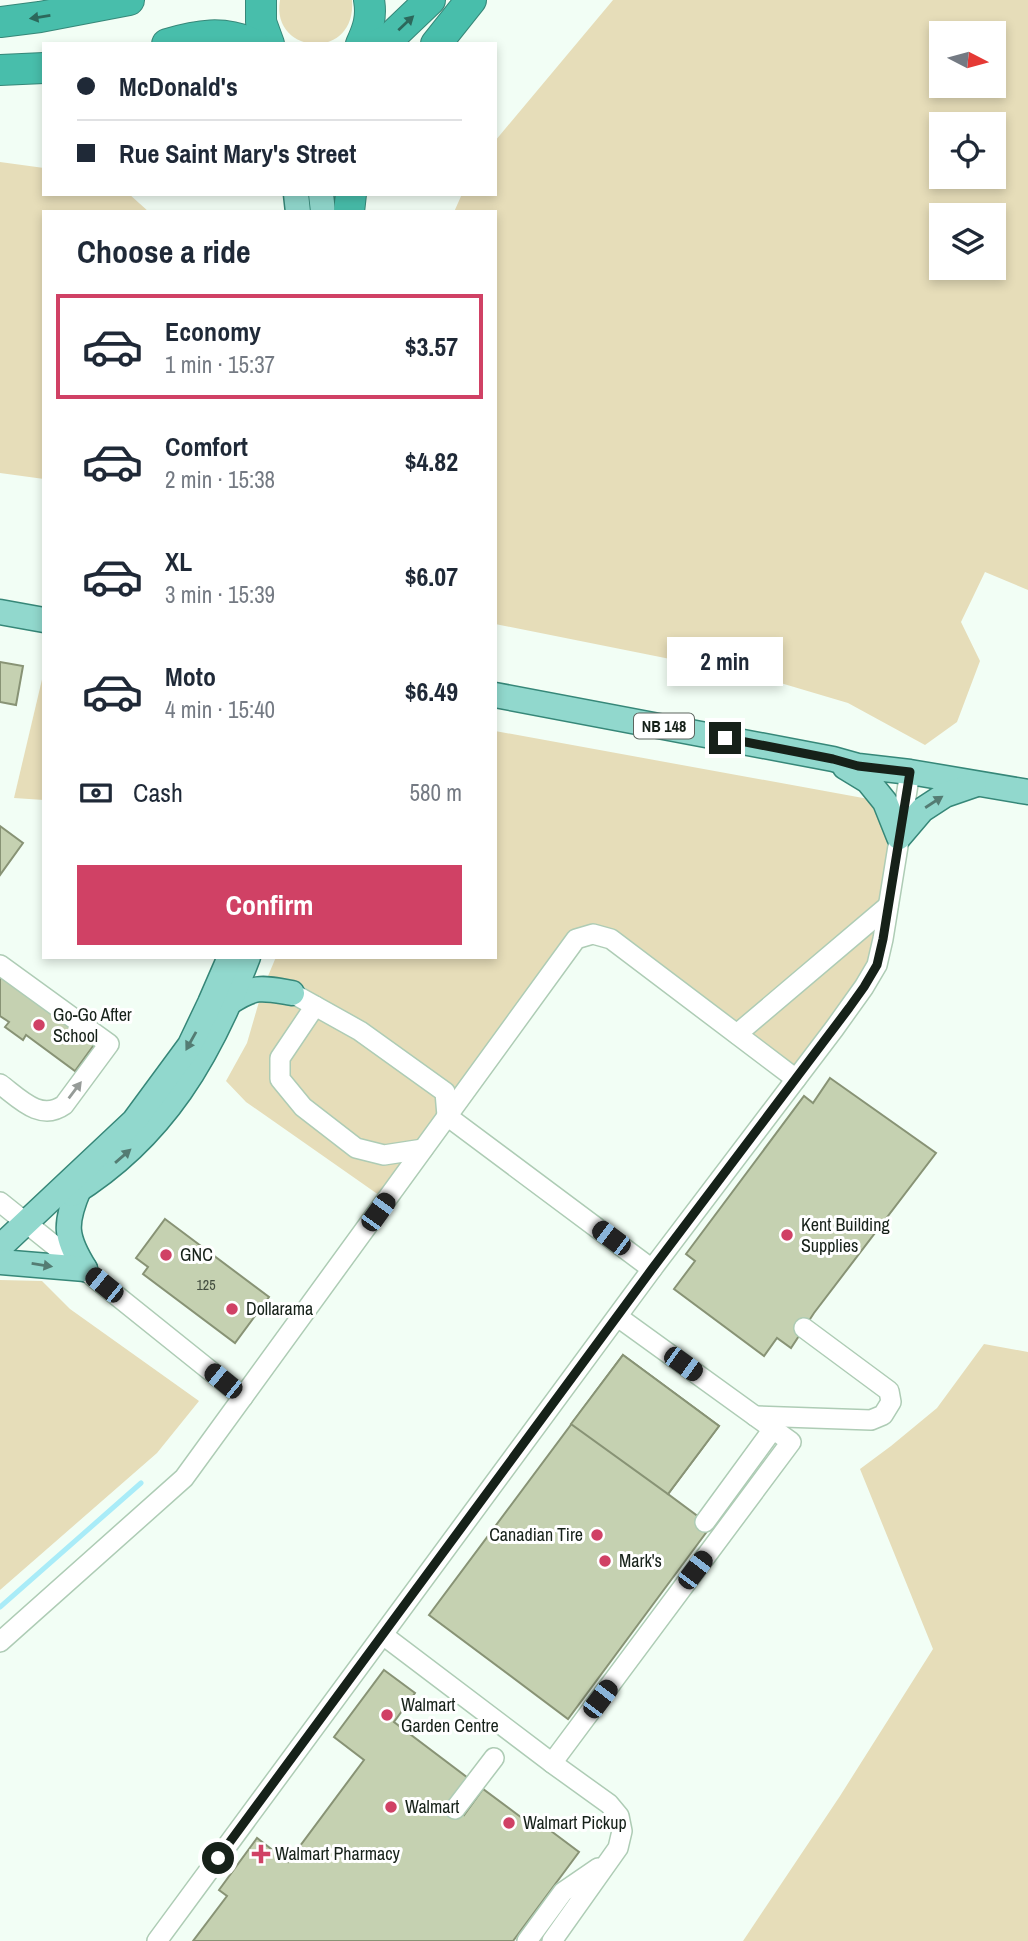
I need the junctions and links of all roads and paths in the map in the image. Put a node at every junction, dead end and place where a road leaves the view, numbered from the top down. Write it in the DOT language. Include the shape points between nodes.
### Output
graph roads {
  1 [pos="129,0"];
  2 [pos="261,0"];
  3 [pos="369,0"];
  4 [pos="430,0"];
  5 [pos="471,0"];
  6 [pos="0,22"];
  7 [pos="175,42"];
  8 [pos="249,42"];
  9 [pos="269,42"];
  10 [pos="362,42"];
  11 [pos="384,42"];
  12 [pos="438,42"];
  13 [pos="42,68"];
  14 [pos="0,70"];
  15 [pos="0,612"];
  16 [pos="42,620"];
  17 [pos="497,695"];
  18 [pos="833,759"];
  19 [pos="910,772"];
  20 [pos="979,784"];
  21 [pos="1028,792"];
  22 [pos="899,836"];
  23 [pos="888,905"];
  24 [pos="229,959"];
  25 [pos="247,959"];
  26 [pos="262,959"];
  27 [pos="0,964"];
  28 [pos="292,993"];
  29 [pos="230,1002"];
  30 [pos="314,1006"];
  31 [pos="737,1034"];
  32 [pos="796,1079"];
  33 [pos="0,1084"];
  34 [pos="447,1116"];
  35 [pos="423,1149"];
  36 [pos="79,1189"];
  37 [pos="0,1202"];
  38 [pos="27,1222"];
  39 [pos="0,1247"];
  40 [pos="0,1262"];
  41 [pos="85,1269"];
  42 [pos="652,1269"];
  43 [pos="618,1317"];
  44 [pos="804,1328"];
  45 [pos="243,1397"];
  46 [pos="754,1416"];
  47 [pos="772,1429"];
  48 [pos="705,1522"];
  49 [pos="383,1635"];
  50 [pos="0,1642"];
  51 [pos="494,1758"];
  52 [pos="552,1763"];
  53 [pos="455,1809"];
  54 [pos="608,1862"];
  55 [pos="157,1941"];
  56 [pos="527,1941"];
  57 [pos="552,1941"];
  1 -- 6 [label="highway, one-way"];
  2 -- 9 [label="highway" via="261,22"];
  3 -- 10 [label="highway" via="369,27"];
  11 -- 4 [label="highway, one-way"];
  5 -- 12 [label="highway"];
  7 -- 8 [label="highway" via="209,34"];
  13 -- 14 [label="highway"];
  15 -- 16 [label="main road"];
  17 -- 18 [label="main road, NB 148"];
  18 -- 19 [label="main road, NB 148"];
  18 -- 22 [label="main road" via="868,781 885,802"];
  19 -- 20 [label="main road, NB 148"];
  19 -- 22 [label="street"];
  20 -- 21 [label="main road, NB 148"];
  22 -- 20 [label="main road, one-way" via="922,810 945,795"];
  22 -- 23 [label="street"];
  23 -- 31 [label="street"];
  23 -- 32 [label="street" via="877,965"];
  24 -- 38 [label="main road, one-way" via="190,1045 134,1121"];
  25 -- 29 [label="main road"];
  26 -- 28 [label="main road" via="270,974"];
  33 -- 27 [label="street, one-way" via="34,1109 58,1109 109,1044"];
  28 -- 29 [label="main road" via="263,988"];
  28 -- 30 [label="street"];
  36 -- 29 [label="main road, one-way" via="131,1150 161,1118 185,1086"];
  30 -- 34 [label="street" via="360,1031 445,1092"];
  30 -- 35 [label="street" via="280,1058 280,1079 303,1107 356,1148 384,1155"];
  31 -- 32 [label="street"];
  31 -- 34 [label="street" via="611,939 593,934 576,939"];
  32 -- 42 [label="street"];
  34 -- 35 [label="street"];
  34 -- 42 [label="street"];
  35 -- 45 [label="street"];
  36 -- 38 [label="main road"];
  36 -- 41 [label="main road" via="69,1229 72,1248"];
  37 -- 38 [label="street"];
  38 -- 39 [label="main road"];
  38 -- 41 [label="street"];
  40 -- 41 [label="main road, one-way"];
  41 -- 45 [label="street"];
  42 -- 43 [label="street"];
  43 -- 46 [label="street"];
  43 -- 49 [label="street"];
  44 -- 46 [label="street" via="889,1391 891,1402 883,1415 871,1420"];
  45 -- 50 [label="street" via="184,1478"];
  46 -- 47 [label="street"];
  47 -- 48 [label="street"];
  47 -- 52 [label="street" via="791,1442"];
  49 -- 52 [label="street"];
  49 -- 55 [label="street"];
  51 -- 53 [label="street"];
  52 -- 54 [label="street" via="618,1815 622,1831"];
  54 -- 56 [label="street" via="563,1892"];
  54 -- 57 [label="street"];
}
